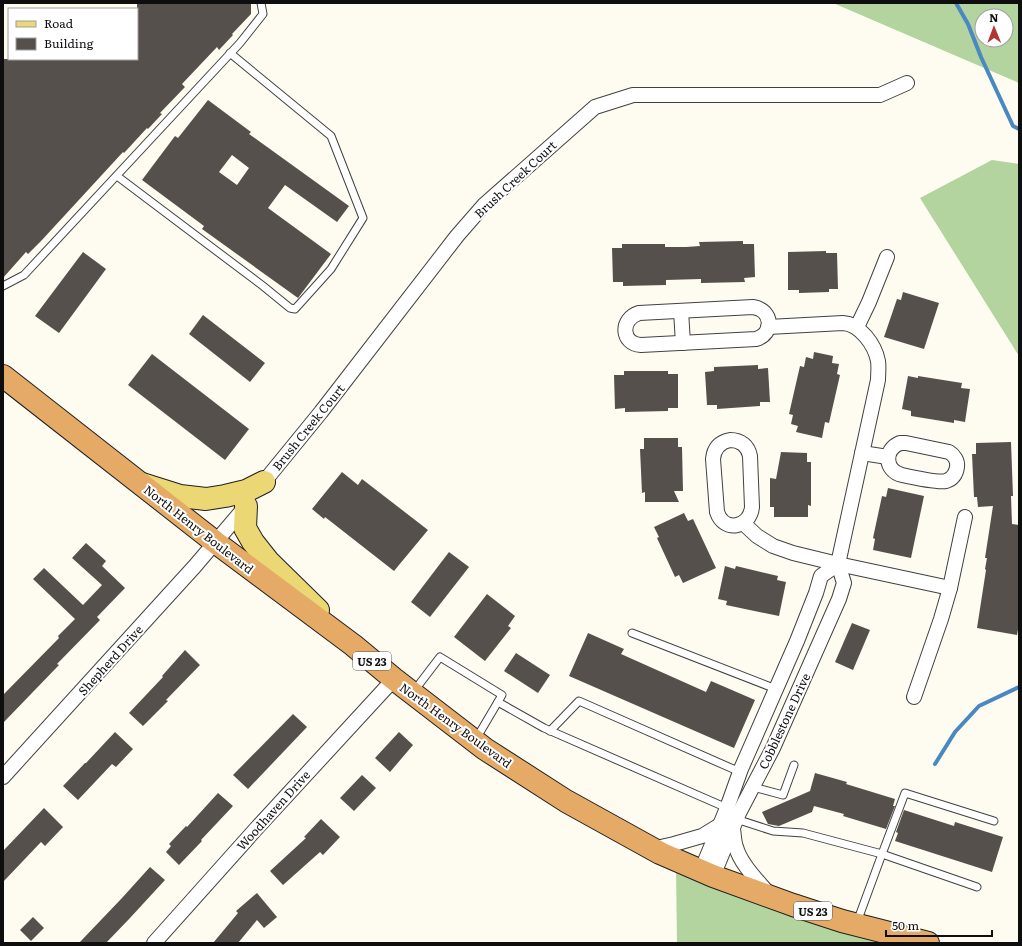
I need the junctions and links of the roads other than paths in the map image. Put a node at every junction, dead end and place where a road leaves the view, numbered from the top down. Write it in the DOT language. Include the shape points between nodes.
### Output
graph roads {
  1 [pos="261,3"];
  2 [pos="230,53"];
  3 [pos="907,83"];
  4 [pos="117,176"];
  5 [pos="887,257"];
  6 [pos="3,286"];
  7 [pos="681,311"];
  8 [pos="768,327"];
  9 [pos="857,327"];
  10 [pos="683,343"];
  11 [pos="3,376"];
  12 [pos="862,453"];
  13 [pos="888,457"];
  14 [pos="264,482"];
  15 [pos="141,484"];
  16 [pos="246,506"];
  17 [pos="965,517"];
  18 [pos="743,523"];
  19 [pos="215,542"];
  20 [pos="838,564"];
  21 [pos="950,588"];
  22 [pos="632,633"];
  23 [pos="353,645"];
  24 [pos="394,679"];
  25 [pos="776,689"];
  26 [pos="412,693"];
  27 [pos="914,697"];
  28 [pos="498,702"];
  29 [pos="550,731"];
  30 [pos="475,741"];
  31 [pos="794,765"];
  32 [pos="740,772"];
  33 [pos="3,777"];
  34 [pos="752,787"];
  35 [pos="731,819"];
  36 [pos="994,820"];
  37 [pos="652,849"];
  38 [pos="882,854"];
  39 [pos="707,874"];
  40 [pos="977,887"];
  41 [pos="770,897"];
  42 [pos="856,924"];
  43 [pos="154,943"];
  44 [pos="928,943"];
  1 -- 2 [label="lane" via="263,14"];
  2 -- 4 [label="lane"];
  2 -- 4 [label="lane" via="331,136 363,218 331,269 295,309 290,308"];
  3 -- 14 [label="street, Brush Creek Court" via="880,95 632,95 595,107 484,205"];
  4 -- 6 [label="lane" via="24,275"];
  5 -- 9 [label="street"];
  7 -- 8 [label="street" via="755,307 766,314"];
  7 -- 10 [label="street"];
  7 -- 10 [label="street" via="636,314 629,319 625,333 628,339 637,345"];
  8 -- 9 [label="street" via="843,323"];
  8 -- 10 [label="street" via="765,335 756,340"];
  9 -- 12 [label="street, Cobblestone Drive" via="871,345 878,360 878,380"];
  11 -- 15 [label="highway, North Henry Boulevard / US 23"];
  12 -- 13 [label="street"];
  12 -- 20 [label="street, Cobblestone Drive"];
  13 -- 13 [label="street" via="895,446 906,443 947,451 955,457 957,468 950,479 939,481 897,474 891,468"];
  14 -- 15 [label="main road" via="246,491 206,499 180,496"];
  14 -- 16 [label="street, Brush Creek Court"];
  15 -- 19 [label="highway, North Henry Boulevard / US 23"];
  16 -- 19 [label="street, Brush Creek Court"];
  16 -- 23 [label="main road" via="245,528 253,542 268,561"];
  17 -- 21 [label="street"];
  18 -- 18 [label="street" via="750,516 752,508 750,454 744,444 730,440 721,443 714,453 716,510 728,525"];
  18 -- 20 [label="street" via="773,546"];
  19 -- 23 [label="highway, North Henry Boulevard / US 23"];
  19 -- 33 [label="street, Shepherd Drive"];
  20 -- 21 [label="street"];
  20 -- 25 [label="street, Cobblestone Drive" via="821,576"];
  20 -- 34 [label="street, Cobblestone Drive" via="844,583 839,599 773,748"];
  21 -- 27 [label="street"];
  22 -- 25 [label="lane"];
  23 -- 24 [label="highway, North Henry Boulevard / US 23"];
  24 -- 26 [label="highway, North Henry Boulevard / US 23"];
  24 -- 43 [label="street, Woodhaven Drive"];
  25 -- 32 [label="street, Cobblestone Drive"];
  26 -- 28 [label="lane" via="440,657 502,696"];
  26 -- 30 [label="highway, North Henry Boulevard / US 23"];
  28 -- 29 [label="lane"];
  28 -- 30 [label="lane"];
  29 -- 32 [label="lane" via="579,701"];
  29 -- 35 [label="lane"];
  30 -- 37 [label="highway, North Henry Boulevard / US 23" via="566,802"];
  31 -- 34 [label="lane" via="784,795"];
  32 -- 35 [label="street, Cobblestone Drive"];
  34 -- 35 [label="street, Cobblestone Drive"];
  35 -- 37 [label="street" via="702,836"];
  35 -- 38 [label="lane" via="773,831 803,832"];
  35 -- 39 [label="street, Cobblestone Drive"];
  35 -- 41 [label="street" via="736,848 742,860"];
  36 -- 38 [label="lane" via="905,793"];
  37 -- 39 [label="highway, North Henry Boulevard / US 23"];
  38 -- 40 [label="lane"];
  38 -- 42 [label="lane"];
  39 -- 41 [label="highway, North Henry Boulevard / US 23"];
  41 -- 42 [label="highway, North Henry Boulevard / US 23"];
  42 -- 44 [label="highway, North Henry Boulevard / US 23"];
}
